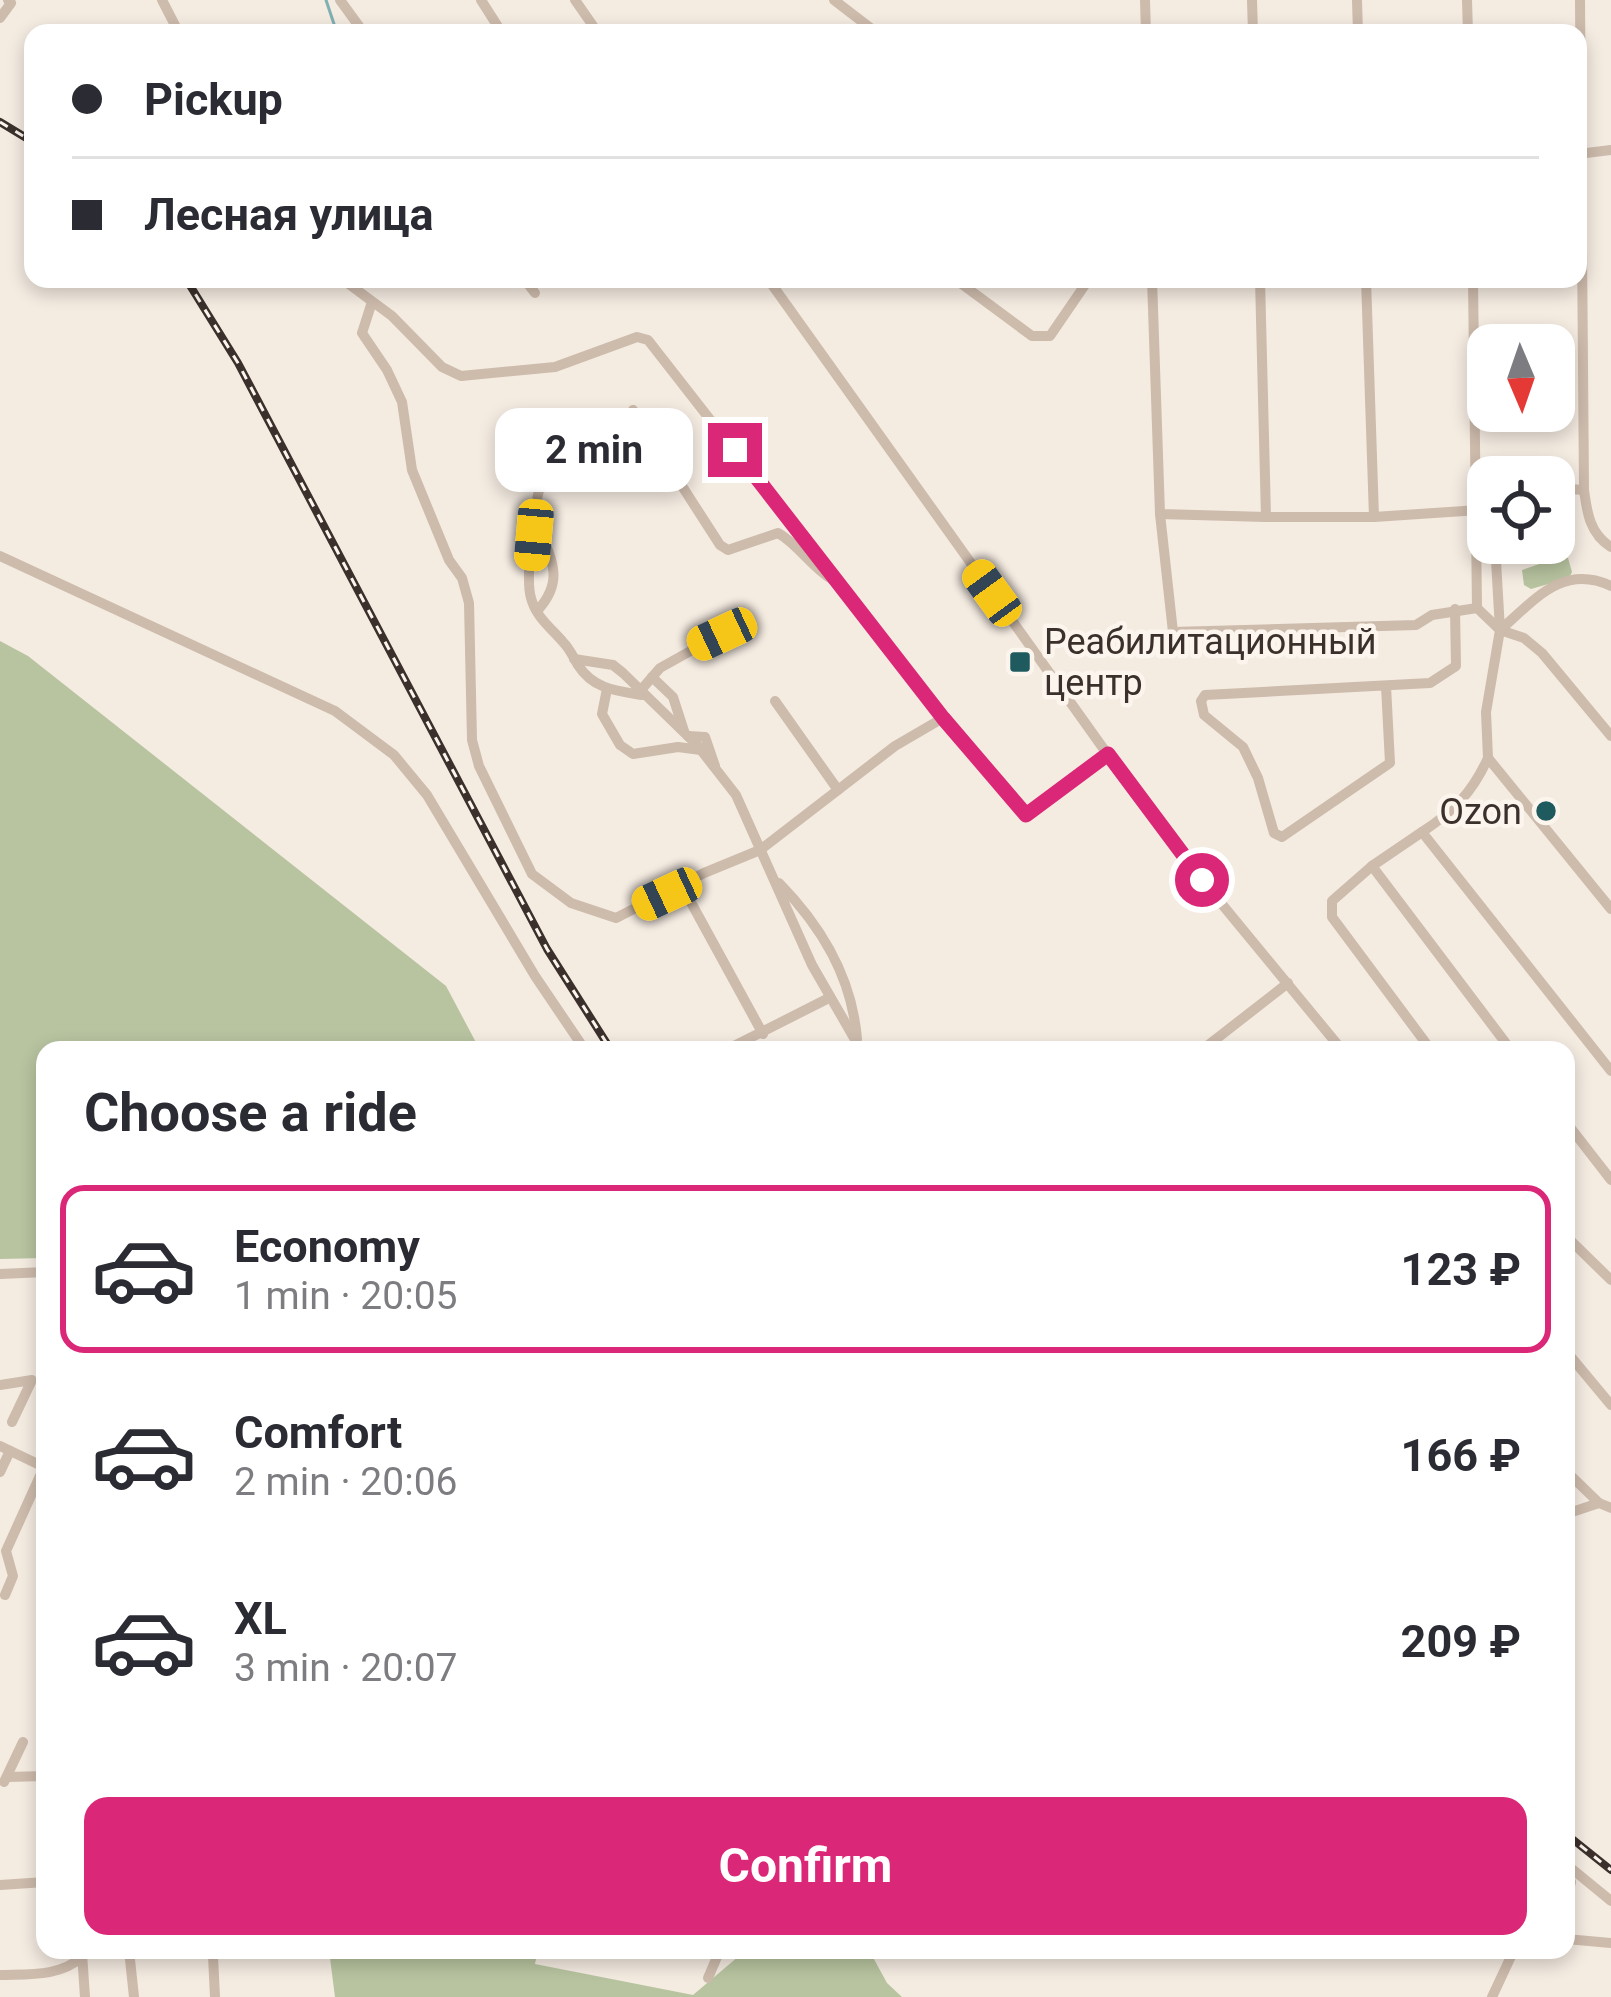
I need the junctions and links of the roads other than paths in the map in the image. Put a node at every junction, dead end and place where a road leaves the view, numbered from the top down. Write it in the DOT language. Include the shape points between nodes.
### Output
graph roads {
  1 [pos="8,0"];
  2 [pos="839,2"];
  3 [pos="0,18"];
  4 [pos="866,24"];
  5 [pos="354,288"];
  6 [pos="531,288"];
  7 [pos="775,288"];
  8 [pos="967,288"];
  9 [pos="1083,288"];
  10 [pos="1151,288"];
  11 [pos="1260,288"];
  12 [pos="1366,288"];
  13 [pos="1473,288"];
  14 [pos="1582,288"];
  15 [pos="535,293"];
  16 [pos="372,302"];
  17 [pos="633,410"];
  18 [pos="560,415"];
  19 [pos="1482,456"];
  20 [pos="1575,489"];
  21 [pos="1584,490"];
  22 [pos="1160,514"];
  23 [pos="1467,515"];
  24 [pos="1266,517"];
  25 [pos="1373,517"];
  26 [pos="536,520"];
  27 [pos="1611,547"];
  28 [pos="0,556"];
  29 [pos="1480,564"];
  30 [pos="1496,564"];
  31 [pos="841,584"];
  32 [pos="1611,586"];
  33 [pos="1477,608"];
  34 [pos="1455,609"];
  35 [pos="537,611"];
  36 [pos="1500,630"];
  37 [pos="722,634"];
  38 [pos="574,659"];
  39 [pos="652,677"];
  40 [pos="1387,686"];
  41 [pos="607,688"];
  42 [pos="643,693"];
  43 [pos="775,701"];
  44 [pos="943,718"];
  45 [pos="687,735"];
  46 [pos="1611,736"];
  47 [pos="701,751"];
  48 [pos="1108,754"];
  49 [pos="1488,758"];
  50 [pos="716,769"];
  51 [pos="838,790"];
  52 [pos="1422,832"];
  53 [pos="760,850"];
  54 [pos="1372,866"];
  55 [pos="772,876"];
  56 [pos="682,886"];
  57 [pos="1611,909"];
  58 [pos="1288,982"];
  59 [pos="830,998"];
  60 [pos="764,1034"];
  61 [pos="579,1041"];
  62 [pos="747,1041"];
  63 [pos="855,1041"];
  64 [pos="858,1041"];
  65 [pos="1213,1041"];
  66 [pos="1335,1041"];
  67 [pos="1423,1041"];
  68 [pos="1503,1041"];
  69 [pos="1611,1071"];
  70 [pos="1575,1134"];
  71 [pos="1611,1180"];
  72 [pos="1575,1245"];
  73 [pos="36,1272"];
  74 [pos="0,1274"];
  75 [pos="1611,1280"];
  76 [pos="1575,1362"];
  77 [pos="0,1385"];
  78 [pos="1611,1405"];
  79 [pos="12,1422"];
  80 [pos="5,1448"];
  81 [pos="36,1463"];
  82 [pos="0,1472"];
  83 [pos="1575,1479"];
  84 [pos="36,1485"];
  85 [pos="1605,1506"];
  86 [pos="1575,1512"];
  87 [pos="5,1595"];
  88 [pos="23,1742"];
  89 [pos="36,1778"];
  90 [pos="3,1783"];
  91 [pos="1575,1873"];
  92 [pos="36,1883"];
  93 [pos="0,1885"];
  94 [pos="1611,1900"];
  95 [pos="1575,1940"];
  96 [pos="1611,1943"];
  97 [pos="74,1959"];
  98 [pos="82,1959"];
  99 [pos="130,1959"];
  100 [pos="216,1959"];
  101 [pos="717,1959"];
  102 [pos="1510,1959"];
  103 [pos="0,1975"];
  104 [pos="708,1978"];
  105 [pos="85,1997"];
  106 [pos="134,1997"];
  107 [pos="215,1997"];
  108 [pos="1492,1997"];
  1 -- 3 [label="street"];
  2 -- 4 [label="street"];
  5 -- 16 [label="street"];
  6 -- 15 [label="street"];
  7 -- 48 [label="street"];
  8 -- 9 [label="street" via="1041,338"];
  10 -- 22 [label="street"];
  11 -- 24 [label="street"];
  12 -- 25 [label="street"];
  13 -- 19 [label="street"];
  14 -- 21 [label="street"];
  16 -- 31 [label="street" via="461,376 555,368 637,337 648,340"];
  16 -- 56 [label="street" via="362,333 402,402 412,470 469,603 479,766 532,874 571,903 616,918"];
  17 -- 31 [label="street" via="720,545 728,550 778,533"];
  18 -- 26 [label="street" via="568,448 546,472"];
  20 -- 21 [label="street"];
  21 -- 27 [label="street" via="1596,534"];
  22 -- 24 [label="street"];
  22 -- 34 [label="street" via="1173,632 1416,625"];
  23 -- 25 [label="street"];
  24 -- 25 [label="street"];
  26 -- 35 [label="street" via="529,586"];
  26 -- 35 [label="street" via="556,583"];
  28 -- 61 [label="street" via="335,710 394,755"];
  29 -- 33 [label="street"];
  30 -- 36 [label="street"];
  31 -- 44 [label="street"];
  32 -- 36 [label="street" via="1590,578 1536,594"];
  33 -- 34 [label="street"];
  33 -- 36 [label="street"];
  34 -- 40 [label="street" via="1456,666 1430,683"];
  35 -- 38 [label="street"];
  36 -- 46 [label="street" via="1542,653"];
  36 -- 49 [label="street" via="1486,712"];
  37 -- 39 [label="street"];
  38 -- 41 [label="street"];
  38 -- 42 [label="street" via="614,665"];
  39 -- 42 [label="street"];
  39 -- 45 [label="street" via="674,697"];
  40 -- 40 [label="street" via="1205,695 1201,700 1204,715 1244,747 1282,837 1390,764"];
  41 -- 42 [label="street"];
  41 -- 47 [label="street" via="602,714 633,754"];
  42 -- 45 [label="street"];
  43 -- 51 [label="street"];
  44 -- 48 [label="street" via="1026,815"];
  44 -- 51 [label="street"];
  45 -- 47 [label="street"];
  45 -- 50 [label="street" via="705,737"];
  47 -- 50 [label="street"];
  48 -- 58 [label="street"];
  49 -- 52 [label="street" via="1455,810"];
  49 -- 57 [label="street"];
  50 -- 53 [label="street"];
  51 -- 53 [label="street"];
  52 -- 54 [label="street"];
  52 -- 69 [label="street"];
  53 -- 55 [label="street"];
  53 -- 56 [label="street"];
  54 -- 67 [label="street" via="1332,901 1332,916"];
  54 -- 68 [label="street"];
  55 -- 59 [label="street"];
  55 -- 64 [label="street" via="839,964"];
  56 -- 60 [label="street"];
  58 -- 65 [label="street"];
  58 -- 66 [label="street"];
  59 -- 60 [label="street"];
  59 -- 63 [label="street"];
  60 -- 62 [label="street"];
  70 -- 71 [label="street"];
  72 -- 75 [label="street"];
  73 -- 74 [label="street"];
  76 -- 78 [label="street"];
  77 -- 79 [label="street" via="32,1380"];
  80 -- 81 [label="street"];
  80 -- 82 [label="street"];
  83 -- 85 [label="street"];
  84 -- 87 [label="street" via="6,1551 13,1576"];
  85 -- 86 [label="street"];
  88 -- 90 [label="street"];
  89 -- 90 [label="street"];
  91 -- 94 [label="street"];
  92 -- 93 [label="street"];
  95 -- 96 [label="street"];
  97 -- 103 [label="street" via="54,1972"];
  98 -- 105 [label="street"];
  99 -- 106 [label="street"];
  100 -- 107 [label="street"];
  101 -- 104 [label="street"];
  102 -- 108 [label="street"];
}
